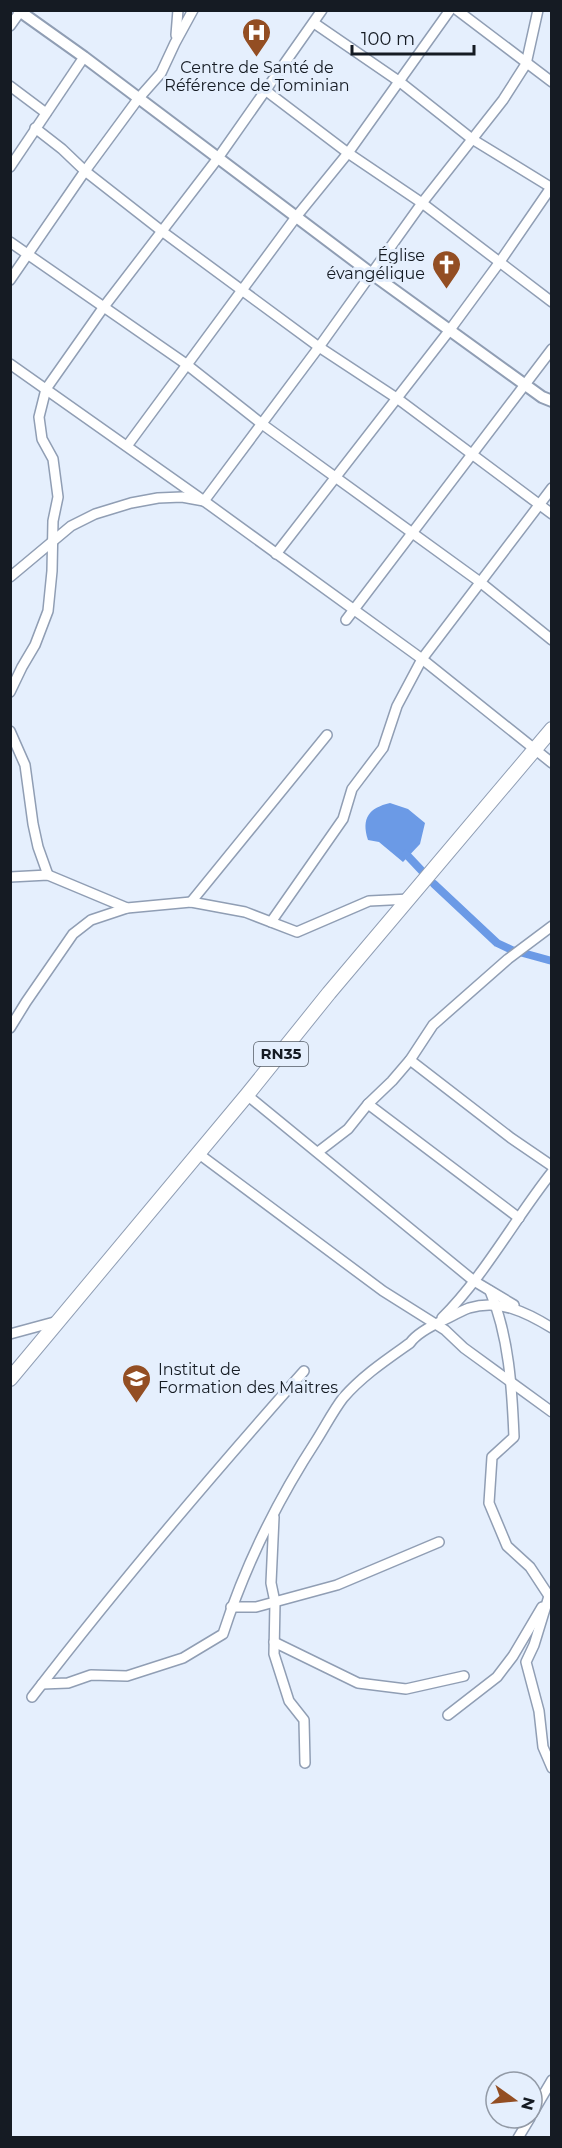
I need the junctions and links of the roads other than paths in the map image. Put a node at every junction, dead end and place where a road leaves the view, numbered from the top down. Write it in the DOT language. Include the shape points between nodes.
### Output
graph roads {
  1 [pos="178,10"];
  2 [pos="193,10"];
  3 [pos="322,10"];
  4 [pos="450,10"];
  5 [pos="458,10"];
  6 [pos="538,10"];
  7 [pos="19,11"];
  8 [pos="314,23"];
  9 [pos="10,26"];
  10 [pos="175,43"];
  11 [pos="84,57"];
  12 [pos="526,64"];
  13 [pos="400,82"];
  14 [pos="552,82"];
  15 [pos="10,86"];
  16 [pos="265,90"];
  17 [pos="138,99"];
  18 [pos="46,113"];
  19 [pos="35,129"];
  20 [pos="472,139"];
  21 [pos="348,153"];
  22 [pos="218,158"];
  23 [pos="10,167"];
  24 [pos="85,171"];
  25 [pos="551,187"];
  26 [pos="422,203"];
  27 [pos="296,217"];
  28 [pos="163,232"];
  29 [pos="10,242"];
  30 [pos="28,255"];
  31 [pos="499,263"];
  32 [pos="372,274"];
  33 [pos="10,280"];
  34 [pos="243,291"];
  35 [pos="552,302"];
  36 [pos="103,308"];
  37 [pos="449,331"];
  38 [pos="319,347"];
  39 [pos="552,350"];
  40 [pos="10,364"];
  41 [pos="186,364"];
  42 [pos="525,385"];
  43 [pos="46,389"];
  44 [pos="398,399"];
  45 [pos="552,401"];
  46 [pos="262,424"];
  47 [pos="127,446"];
  48 [pos="472,454"];
  49 [pos="336,478"];
  50 [pos="552,489"];
  51 [pos="204,501"];
  52 [pos="539,504"];
  53 [pos="552,514"];
  54 [pos="412,535"];
  55 [pos="52,542"];
  56 [pos="276,554"];
  57 [pos="10,577"];
  58 [pos="480,582"];
  59 [pos="354,610"];
  60 [pos="346,620"];
  61 [pos="552,640"];
  62 [pos="422,659"];
  63 [pos="10,692"];
  64 [pos="552,729"];
  65 [pos="10,731"];
  66 [pos="327,735"];
  67 [pos="534,749"];
  68 [pos="552,763"];
  69 [pos="48,875"];
  70 [pos="10,877"];
  71 [pos="410,899"];
  72 [pos="191,902"];
  73 [pos="128,908"];
  74 [pos="271,922"];
  75 [pos="552,926"];
  76 [pos="10,1028"];
  77 [pos="410,1060"];
  78 [pos="248,1095"];
  79 [pos="368,1104"];
  80 [pos="318,1152"];
  81 [pos="199,1154"];
  82 [pos="552,1166"];
  83 [pos="552,1172"];
  84 [pos="519,1218"];
  85 [pos="474,1281"];
  86 [pos="490,1291"];
  87 [pos="496,1306"];
  88 [pos="527,1313"];
  89 [pos="60,1320"];
  90 [pos="436,1324"];
  91 [pos="552,1328"];
  92 [pos="10,1334"];
  93 [pos="304,1371"];
  94 [pos="10,1379"];
  95 [pos="512,1383"];
  96 [pos="552,1413"];
  97 [pos="274,1512"];
  98 [pos="439,1542"];
  99 [pos="550,1594"];
  100 [pos="274,1602"];
  101 [pos="231,1607"];
  102 [pos="274,1642"];
  103 [pos="464,1676"];
  104 [pos="42,1684"];
  105 [pos="32,1697"];
  106 [pos="448,1715"];
  107 [pos="305,1762"];
  108 [pos="552,1768"];
  109 [pos="552,2080"];
  110 [pos="544,2094"];
  1 -- 10 [label="street"];
  2 -- 10 [label="street"];
  3 -- 8 [label="street"];
  4 -- 13 [label="street"];
  5 -- 12 [label="street"];
  6 -- 12 [label="street"];
  7 -- 9 [label="street"];
  7 -- 11 [label="street"];
  8 -- 13 [label="street"];
  8 -- 16 [label="street"];
  10 -- 17 [label="street" via="161,73"];
  11 -- 17 [label="street"];
  11 -- 18 [label="street"];
  12 -- 14 [label="street"];
  12 -- 20 [label="street"];
  13 -- 20 [label="street"];
  13 -- 21 [label="street"];
  15 -- 18 [label="street"];
  16 -- 21 [label="street"];
  16 -- 22 [label="street"];
  17 -- 22 [label="street"];
  17 -- 24 [label="street"];
  18 -- 19 [label="street"];
  19 -- 23 [label="street"];
  19 -- 24 [label="street"];
  20 -- 25 [label="street"];
  20 -- 26 [label="street"];
  21 -- 26 [label="street"];
  21 -- 27 [label="street"];
  22 -- 27 [label="street"];
  22 -- 28 [label="street"];
  24 -- 28 [label="street"];
  24 -- 30 [label="street"];
  25 -- 31 [label="street"];
  26 -- 31 [label="street"];
  26 -- 32 [label="street"];
  27 -- 32 [label="street"];
  27 -- 34 [label="street"];
  28 -- 34 [label="street"];
  28 -- 36 [label="street"];
  29 -- 30 [label="street"];
  30 -- 33 [label="street"];
  30 -- 36 [label="street"];
  31 -- 35 [label="street"];
  31 -- 37 [label="street"];
  32 -- 37 [label="street"];
  32 -- 38 [label="street"];
  34 -- 38 [label="street"];
  34 -- 41 [label="street"];
  36 -- 41 [label="street"];
  36 -- 43 [label="street"];
  37 -- 42 [label="street"];
  37 -- 44 [label="street"];
  38 -- 44 [label="street"];
  38 -- 46 [label="street"];
  39 -- 42 [label="street"];
  40 -- 43 [label="street"];
  41 -- 46 [label="street"];
  41 -- 47 [label="street"];
  42 -- 45 [label="street"];
  42 -- 48 [label="street"];
  43 -- 47 [label="street"];
  43 -- 55 [label="street" via="39,417 42,439 53,459 58,497"];
  44 -- 48 [label="street"];
  44 -- 49 [label="street"];
  46 -- 49 [label="street"];
  46 -- 51 [label="street"];
  47 -- 51 [label="street"];
  48 -- 52 [label="street"];
  48 -- 54 [label="street"];
  49 -- 54 [label="street"];
  49 -- 56 [label="street"];
  50 -- 52 [label="street"];
  51 -- 55 [label="street" via="182,497 131,503 70,526"];
  51 -- 56 [label="street"];
  52 -- 53 [label="street"];
  52 -- 58 [label="street"];
  54 -- 58 [label="street"];
  54 -- 59 [label="street"];
  55 -- 57 [label="street"];
  55 -- 63 [label="street" via="48,611"];
  56 -- 59 [label="street"];
  58 -- 61 [label="street"];
  58 -- 62 [label="street"];
  59 -- 60 [label="street"];
  59 -- 62 [label="street"];
  62 -- 67 [label="street"];
  62 -- 74 [label="street" via="397,706 383,748 352,789 343,819"];
  64 -- 67 [label="main road, RN35"];
  65 -- 69 [label="street" via="25,765 33,824"];
  66 -- 72 [label="street"];
  67 -- 68 [label="street"];
  67 -- 71 [label="main road, RN35"];
  69 -- 70 [label="street"];
  69 -- 73 [label="street"];
  71 -- 74 [label="street" via="369,901 297,932"];
  71 -- 78 [label="main road, RN35"];
  72 -- 73 [label="street"];
  72 -- 74 [label="street" via="245,912"];
  73 -- 76 [label="street" via="91,920 73,934"];
  75 -- 77 [label="street" via="508,958 433,1025"];
  77 -- 79 [label="street"];
  77 -- 82 [label="street"];
  78 -- 80 [label="street"];
  78 -- 81 [label="main road, RN35"];
  79 -- 80 [label="street" via="348,1129"];
  79 -- 84 [label="street"];
  80 -- 85 [label="street"];
  81 -- 89 [label="main road, RN35"];
  81 -- 90 [label="street" via="383,1291"];
  83 -- 84 [label="street"];
  84 -- 85 [label="street"];
  85 -- 86 [label="street"];
  85 -- 90 [label="street"];
  86 -- 87 [label="street"];
  86 -- 88 [label="street"];
  87 -- 88 [label="street"];
  87 -- 90 [label="street" via="470,1308"];
  87 -- 95 [label="street"];
  88 -- 91 [label="street"];
  89 -- 92 [label="street"];
  89 -- 94 [label="main road, RN35"];
  90 -- 95 [label="street"];
  90 -- 97 [label="street" via="370,1371 343,1398 287,1484"];
  93 -- 104 [label="street" via="214,1472"];
  95 -- 96 [label="street"];
  95 -- 99 [label="street" via="514,1437 492,1457 489,1503 507,1546 530,1567"];
  97 -- 100 [label="street"];
  97 -- 101 [label="street"];
  98 -- 100 [label="street" via="337,1585"];
  99 -- 106 [label="street" via="497,1677"];
  99 -- 108 [label="street" via="526,1662 539,1711 543,1747"];
  100 -- 101 [label="street"];
  100 -- 102 [label="street"];
  101 -- 104 [label="street" via="223,1634 183,1658 127,1676 91,1676 68,1683"];
  102 -- 103 [label="street" via="358,1683 406,1689"];
  102 -- 107 [label="street" via="289,1701 304,1720"];
  104 -- 105 [label="street"];
  109 -- 110 [label="street"];
}
